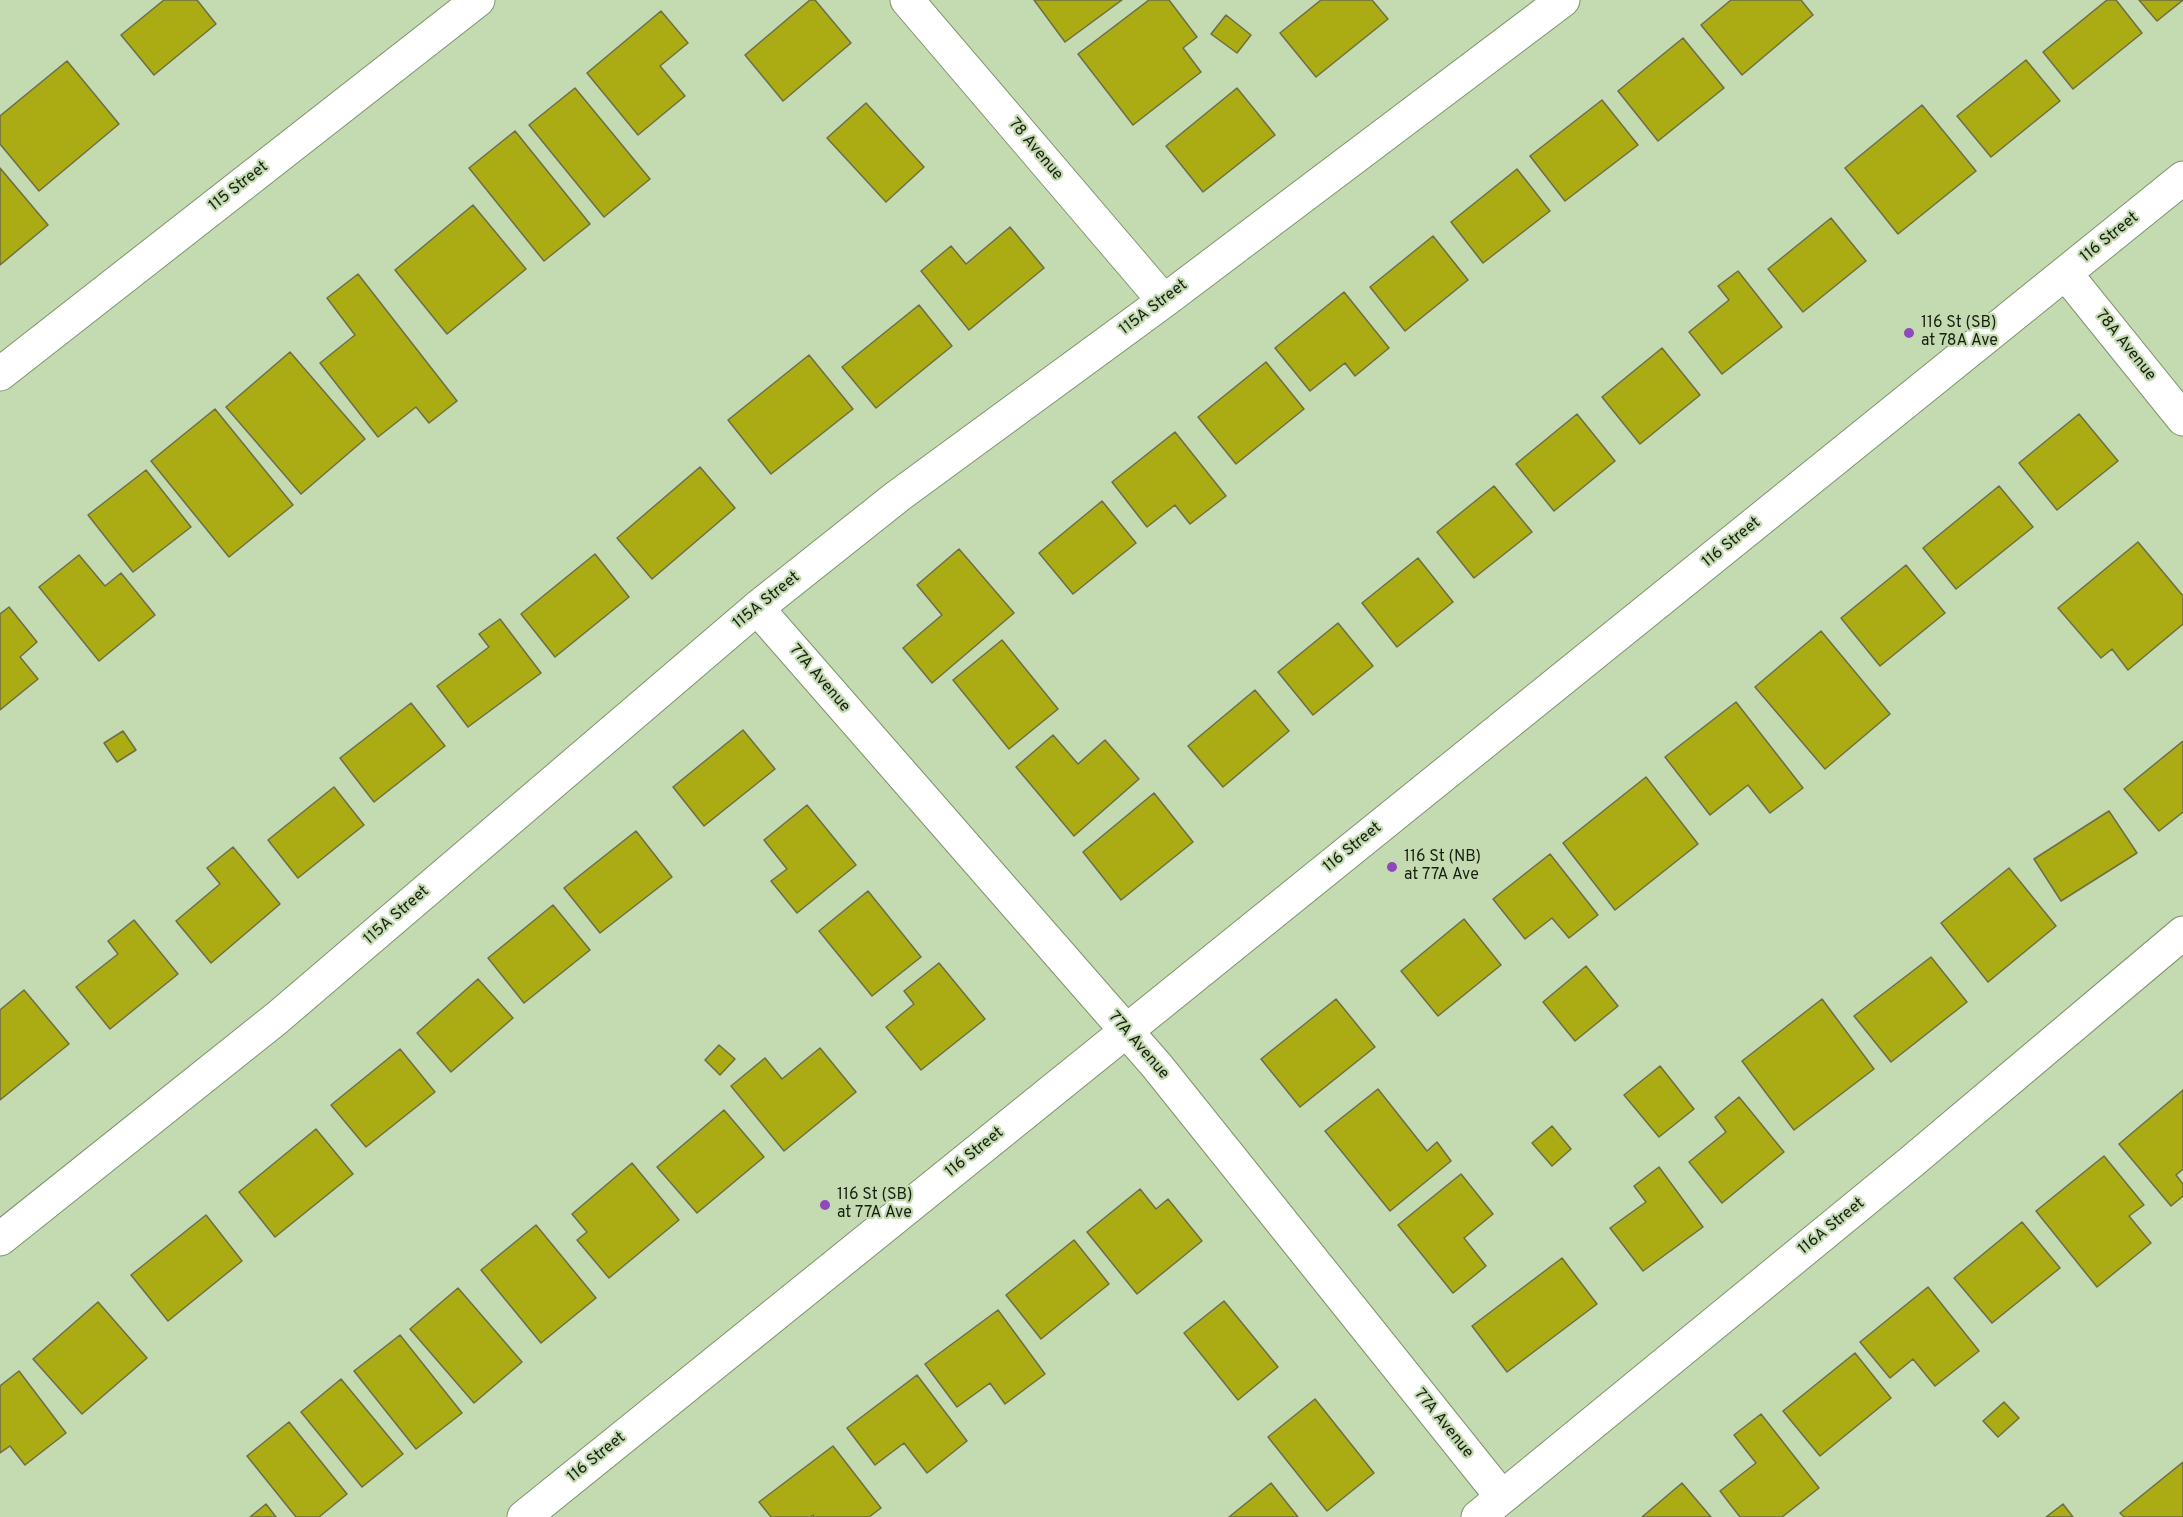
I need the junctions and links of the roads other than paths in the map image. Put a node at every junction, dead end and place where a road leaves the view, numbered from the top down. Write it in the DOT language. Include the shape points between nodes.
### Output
graph roads {
  1 [pos="478,0"];
  2 [pos="907,0"];
  3 [pos="1563,0"];
  4 [pos="2183,178"];
  5 [pos="2066,274"];
  6 [pos="1164,301"];
  7 [pos="0,374"];
  8 [pos="2183,419"];
  9 [pos="757,608"];
  10 [pos="2183,933"];
  11 [pos="1126,1031"];
  12 [pos="0,1239"];
  13 [pos="1490,1507"];
  14 [pos="524,1517"];
  1 -- 7 [label="street, 115 Street"];
  2 -- 6 [label="street, 78 Avenue"];
  3 -- 6 [label="street, 115A Street"];
  4 -- 5 [label="street, 116 Street"];
  5 -- 8 [label="street, 78A Avenue"];
  5 -- 11 [label="street, 116 Street"];
  6 -- 9 [label="street, 115A Street" via="898,496"];
  9 -- 11 [label="street, 77A Avenue"];
  9 -- 12 [label="street, 115A Street" via="277,1018"];
  10 -- 13 [label="street, 116A Street"];
  11 -- 13 [label="street, 77A Avenue" via="1157,1066"];
  11 -- 14 [label="street, 116 Street"];
}
